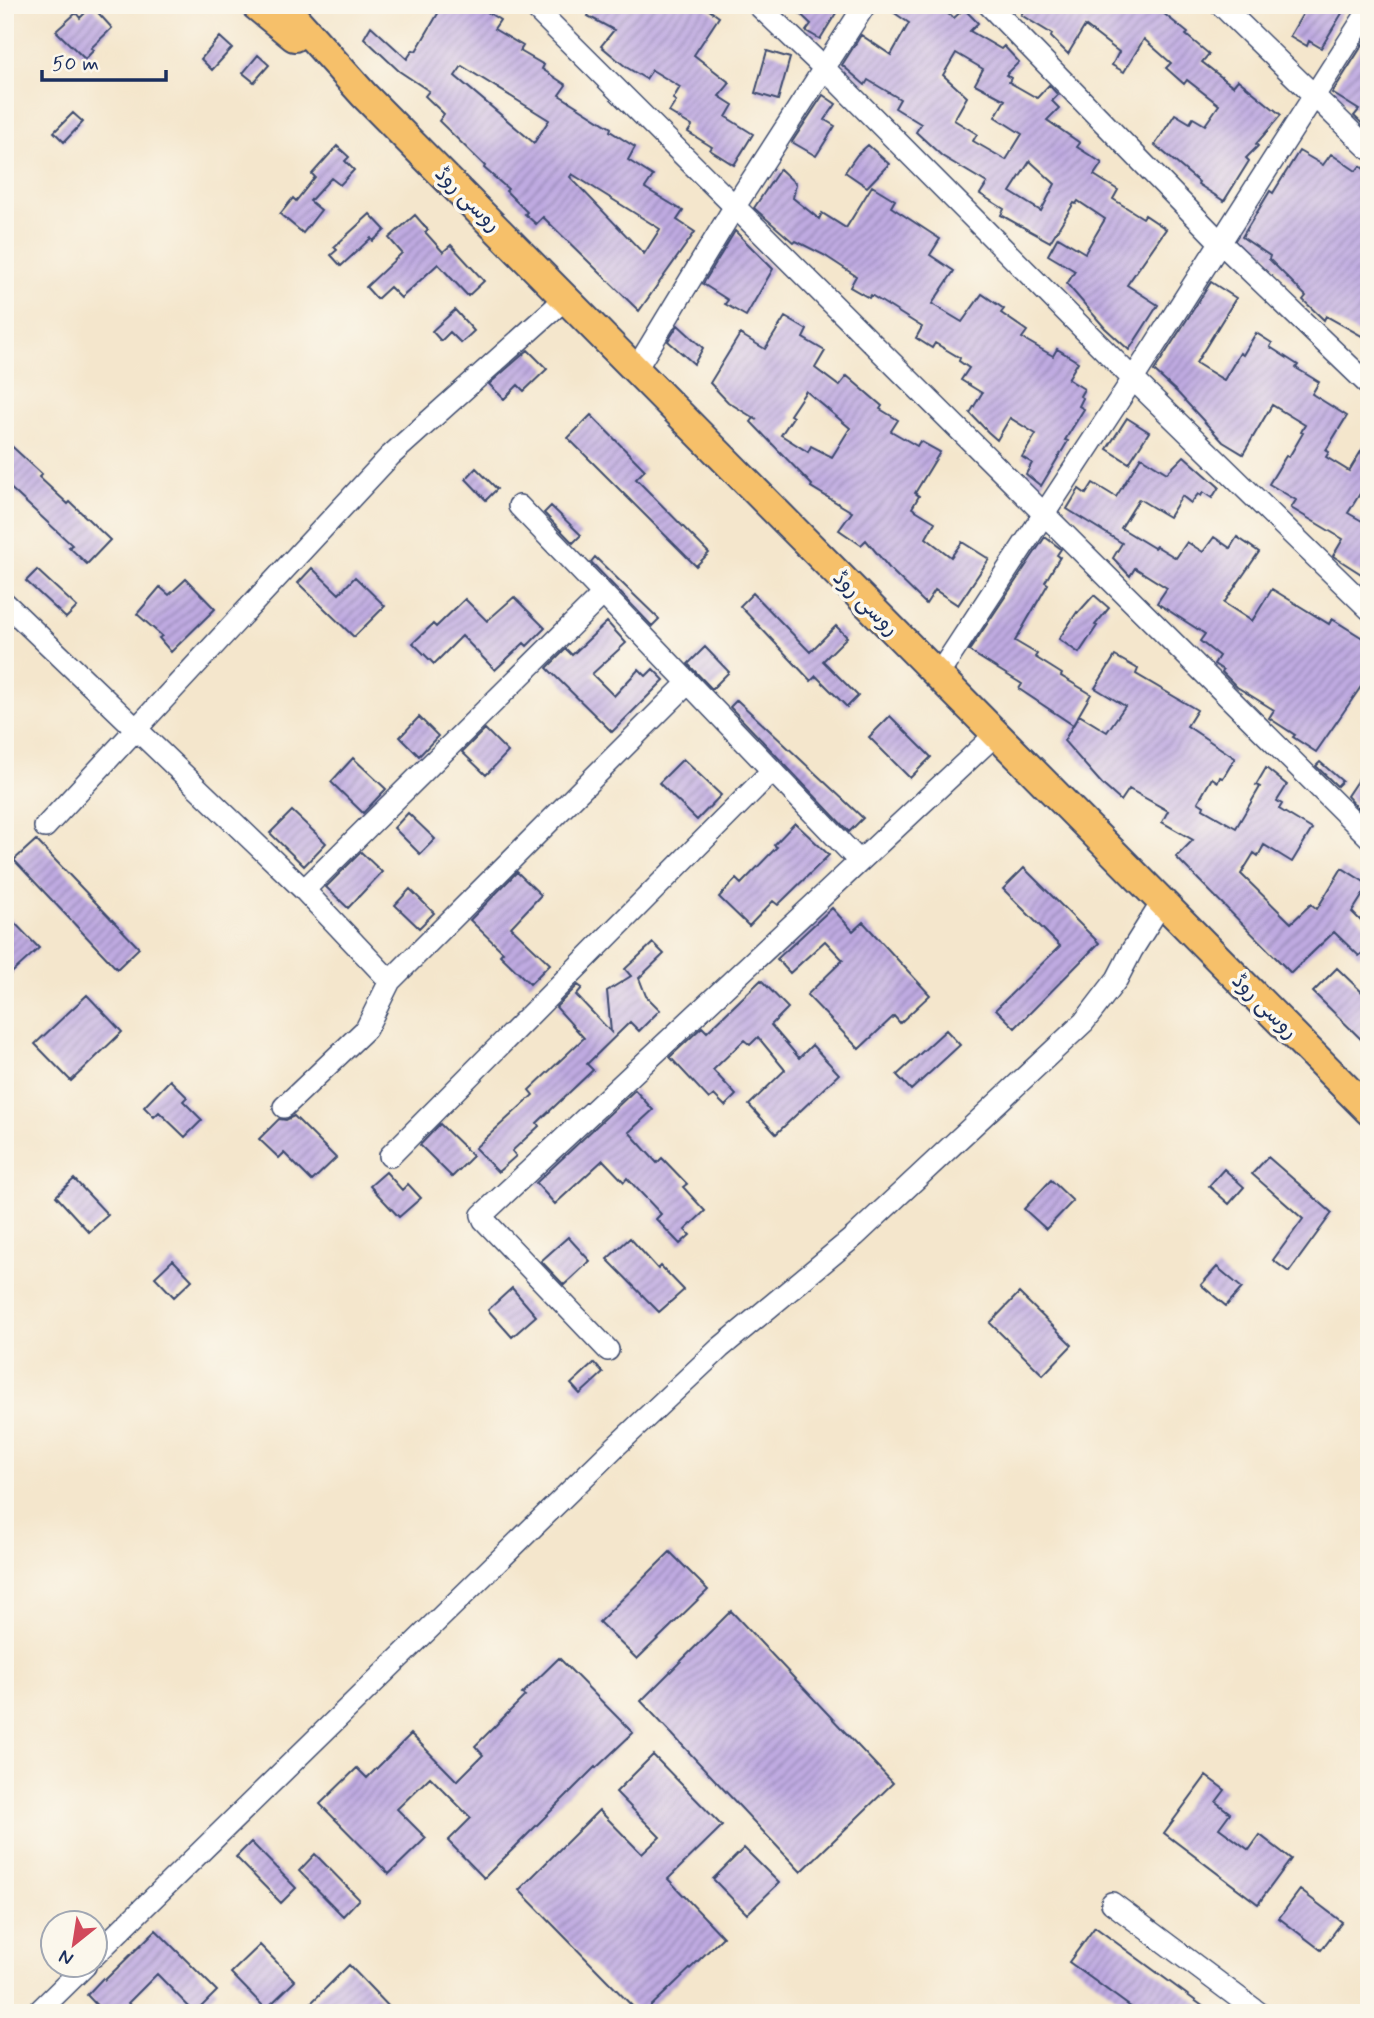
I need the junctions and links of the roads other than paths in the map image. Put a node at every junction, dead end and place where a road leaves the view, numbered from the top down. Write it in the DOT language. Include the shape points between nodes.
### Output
graph roads {
  1 [pos="255,5"];
  2 [pos="283,5"];
  3 [pos="532,5"];
  4 [pos="758,5"];
  5 [pos="864,5"];
  6 [pos="989,5"];
  7 [pos="1221,5"];
  8 [pos="1369,10"];
  9 [pos="824,68"];
  10 [pos="364,94"];
  11 [pos="1316,96"];
  12 [pos="1369,149"];
  13 [pos="735,206"];
  14 [pos="1220,242"];
  15 [pos="566,298"];
  16 [pos="636,369"];
  17 [pos="1133,379"];
  18 [pos="1369,385"];
  19 [pos="519,506"];
  20 [pos="1042,515"];
  21 [pos="603,594"];
  22 [pos="5,603"];
  23 [pos="1369,609"];
  24 [pos="937,676"];
  25 [pos="688,683"];
  26 [pos="136,727"];
  27 [pos="996,734"];
  28 [pos="772,771"];
  29 [pos="45,827"];
  30 [pos="1369,837"];
  31 [pos="859,862"];
  32 [pos="304,890"];
  33 [pos="1161,904"];
  34 [pos="390,981"];
  35 [pos="284,1107"];
  36 [pos="1369,1111"];
  37 [pos="390,1156"];
  38 [pos="608,1350"];
  39 [pos="1112,1903"];
  40 [pos="108,1942"];
  41 [pos="70,1980"];
  42 [pos="37,2013"];
  43 [pos="1259,2013"];
  1 -- 10 [label="main road, روسی روڈ"];
  2 -- 10 [label="main road, روسی روڈ"];
  3 -- 13 [label="street"];
  4 -- 9 [label="street"];
  5 -- 9 [label="street"];
  6 -- 14 [label="street"];
  7 -- 11 [label="street"];
  8 -- 11 [label="street"];
  9 -- 13 [label="street"];
  9 -- 17 [label="street"];
  10 -- 15 [label="main road, روسی روڈ"];
  11 -- 12 [label="street"];
  11 -- 14 [label="street"];
  13 -- 16 [label="street"];
  13 -- 20 [label="street"];
  14 -- 17 [label="street"];
  14 -- 18 [label="street"];
  15 -- 16 [label="main road, روسی روڈ"];
  15 -- 26 [label="street" via="390,456"];
  16 -- 24 [label="main road, روسی روڈ"];
  17 -- 20 [label="street"];
  17 -- 23 [label="street"];
  19 -- 21 [label="street"];
  20 -- 24 [label="street"];
  20 -- 30 [label="street"];
  21 -- 25 [label="street"];
  21 -- 32 [label="street"];
  22 -- 26 [label="street"];
  24 -- 27 [label="main road, روسی روڈ"];
  25 -- 28 [label="street"];
  25 -- 34 [label="street"];
  26 -- 29 [label="street"];
  26 -- 32 [label="street"];
  27 -- 31 [label="street"];
  27 -- 33 [label="main road, روسی روڈ"];
  28 -- 31 [label="street"];
  28 -- 37 [label="street"];
  31 -- 38 [label="street" via="482,1215"];
  32 -- 34 [label="street"];
  33 -- 36 [label="main road, روسی روڈ"];
  33 -- 40 [label="street" via="1117,979 1084,1023 855,1236 720,1348"];
  34 -- 35 [label="street" via="366,1029"];
  39 -- 43 [label="street"];
  41 -- 42 [label="street"];
}
